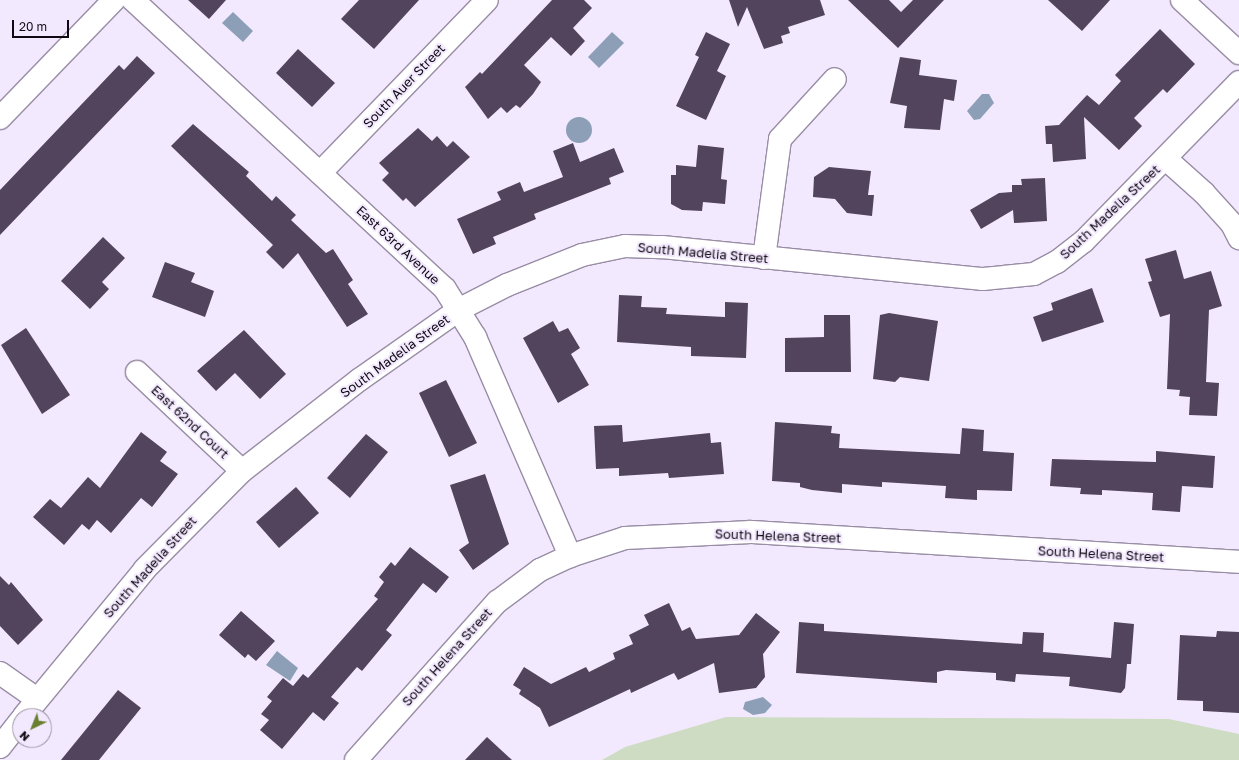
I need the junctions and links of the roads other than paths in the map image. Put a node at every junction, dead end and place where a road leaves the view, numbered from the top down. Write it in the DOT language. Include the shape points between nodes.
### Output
graph roads {
  1 [pos="114,0"];
  2 [pos="133,0"];
  3 [pos="487,0"];
  4 [pos="1182,0"];
  5 [pos="1239,53"];
  6 [pos="835,79"];
  7 [pos="1239,82"];
  8 [pos="0,118"];
  9 [pos="1166,159"];
  10 [pos="320,173"];
  11 [pos="1239,238"];
  12 [pos="764,258"];
  13 [pos="460,309"];
  14 [pos="137,372"];
  15 [pos="242,471"];
  16 [pos="570,556"];
  17 [pos="1239,562"];
  18 [pos="0,673"];
  19 [pos="37,699"];
  20 [pos="30,708"];
  21 [pos="12,731"];
  22 [pos="0,747"];
  23 [pos="356,760"];
  1 -- 8 [label="street"];
  2 -- 10 [label="street, East 63rd Avenue"];
  3 -- 10 [label="street, South Auer Street"];
  4 -- 5 [label="street"];
  6 -- 12 [label="street" via="780,139"];
  7 -- 9 [label="street, South Madelia Street"];
  9 -- 11 [label="street" via="1204,192 1232,224"];
  9 -- 12 [label="street, South Madelia Street" via="1079,245 1057,262 1019,278 982,279"];
  10 -- 13 [label="street, East 63rd Avenue" via="430,274"];
  12 -- 13 [label="street, South Madelia Street" via="662,247 604,249 507,285"];
  13 -- 15 [label="street, South Madelia Street" via="359,380"];
  13 -- 16 [label="street, East 63rd Avenue" via="543,489"];
  14 -- 15 [label="street, East 62nd Court"];
  15 -- 19 [label="street, South Madelia Street" via="145,569"];
  16 -- 17 [label="street, South Helena Street" via="625,538 751,532"];
  16 -- 23 [label="street, South Helena Street" via="540,570 482,616"];
  18 -- 19 [label="street"];
  19 -- 20 [label="street, South Madelia Street"];
  21 -- 22 [label="street"];
}
